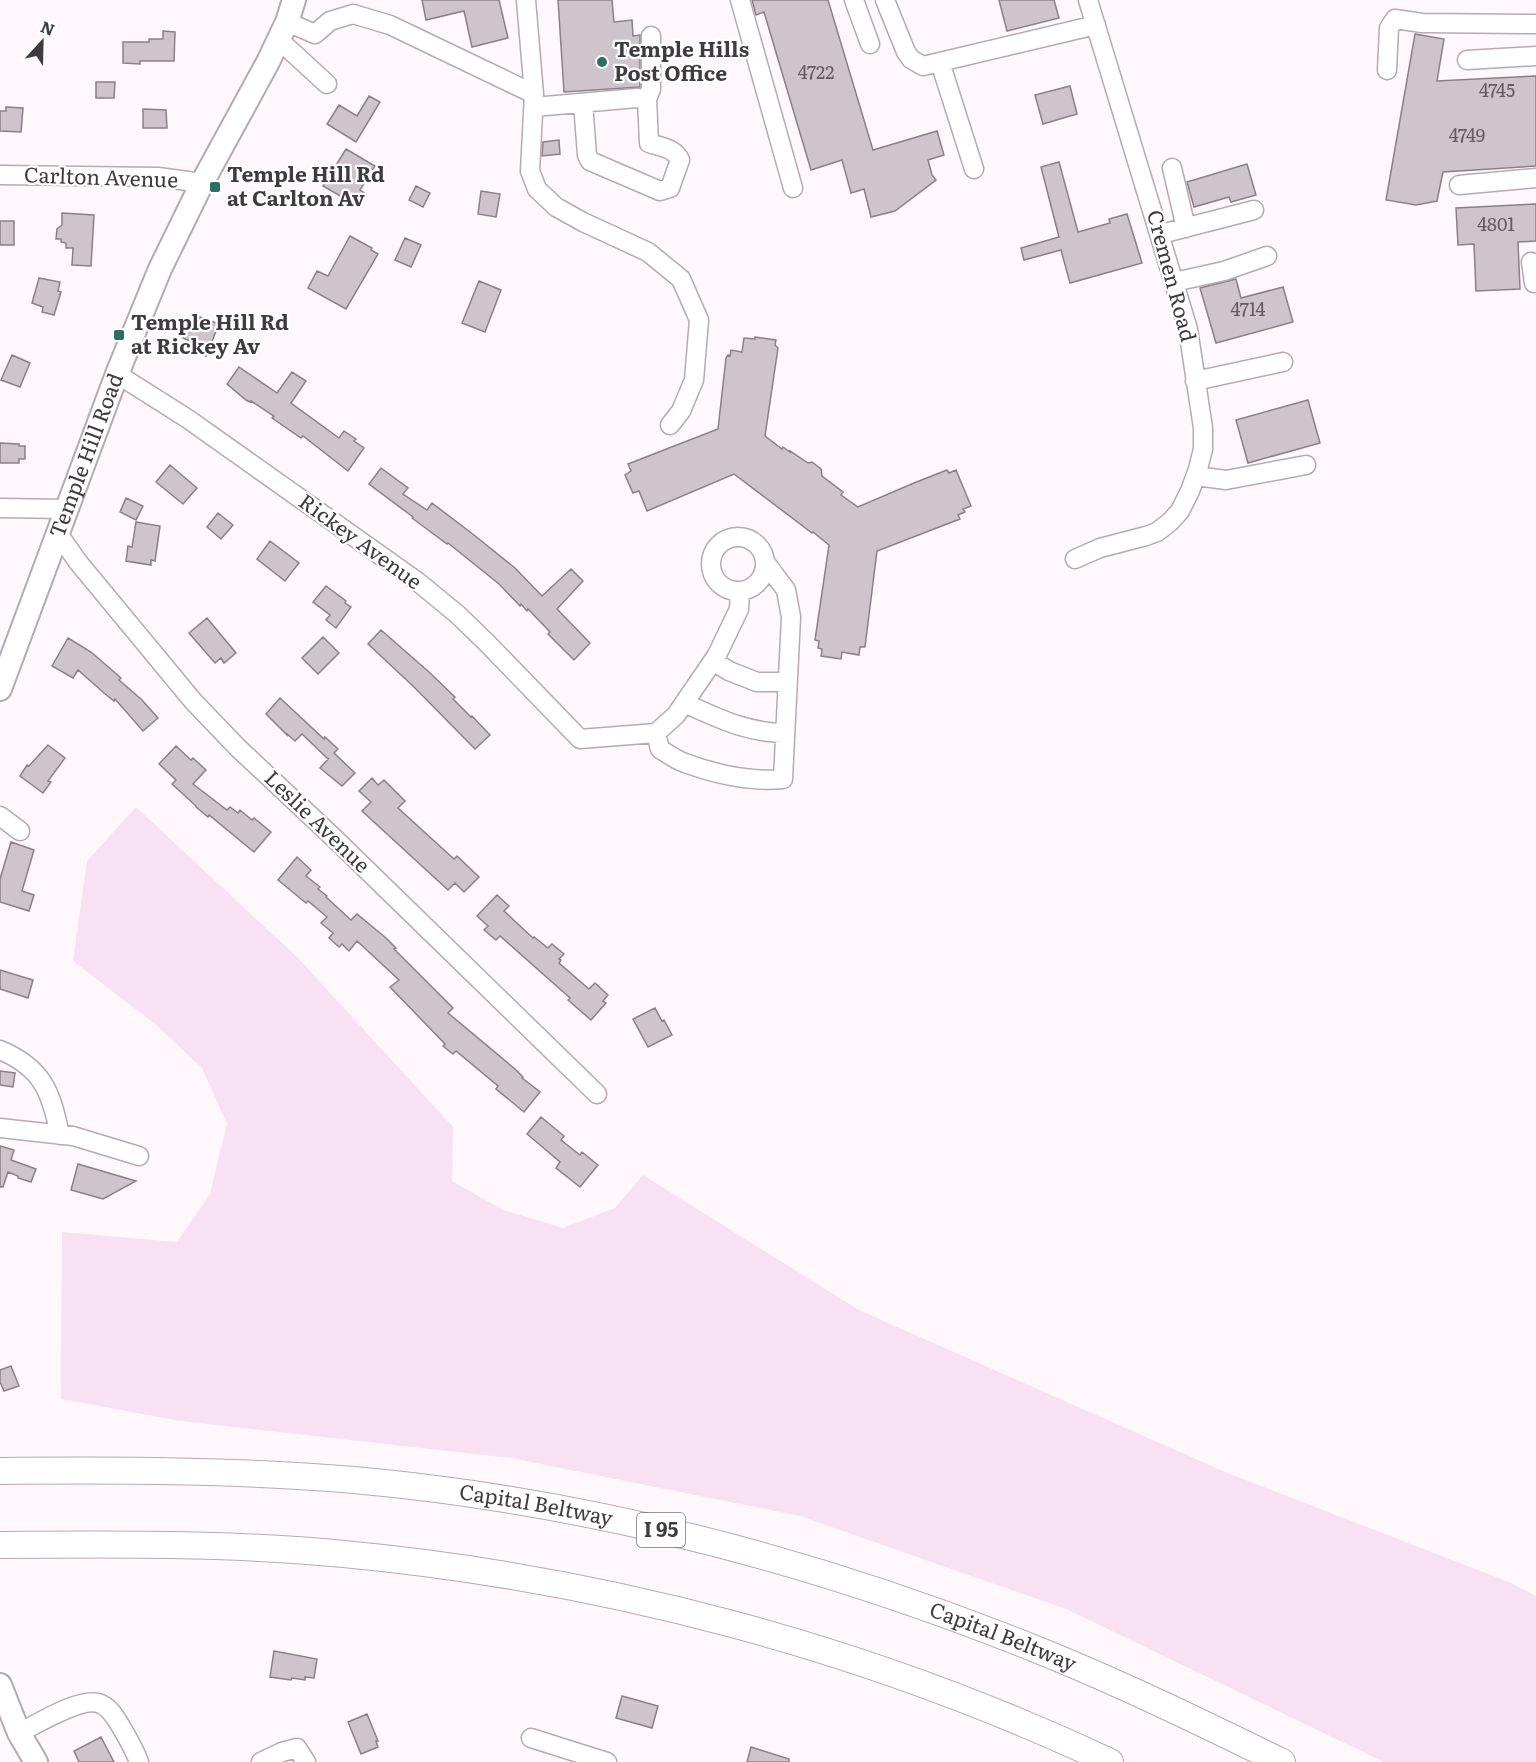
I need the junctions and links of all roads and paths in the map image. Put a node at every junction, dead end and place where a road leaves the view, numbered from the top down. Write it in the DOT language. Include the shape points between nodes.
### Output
graph roads {
  1 [pos="526,0"];
  2 [pos="740,0"];
  3 [pos="854,0"];
  4 [pos="885,0"];
  5 [pos="1088,0"];
  6 [pos="356,7"];
  7 [pos="290,13"];
  8 [pos="1536,24"];
  9 [pos="1095,25"];
  10 [pos="651,36"];
  11 [pos="870,44"];
  12 [pos="1536,56"];
  13 [pos="1467,60"];
  14 [pos="940,62"];
  15 [pos="1387,70"];
  16 [pos="327,84"];
  17 [pos="647,99"];
  18 [pos="534,101"];
  19 [pos="583,103"];
  20 [pos="1172,168"];
  21 [pos="975,169"];
  22 [pos="0,175"];
  23 [pos="1536,178"];
  24 [pos="202,183"];
  25 [pos="1459,185"];
  26 [pos="793,188"];
  27 [pos="1254,210"];
  28 [pos="1186,228"];
  29 [pos="1161,234"];
  30 [pos="1267,256"];
  31 [pos="1531,262"];
  32 [pos="1174,282"];
  33 [pos="1536,283"];
  34 [pos="1283,362"];
  35 [pos="117,374"];
  36 [pos="1195,381"];
  37 [pos="670,425"];
  38 [pos="1306,465"];
  39 [pos="1196,476"];
  40 [pos="0,508"];
  41 [pos="65,509"];
  42 [pos="57,532"];
  43 [pos="1076,559"];
  44 [pos="765,562"];
  45 [pos="740,591"];
  46 [pos="712,661"];
  47 [pos="788,682"];
  48 [pos="0,689"];
  49 [pos="684,703"];
  50 [pos="656,733"];
  51 [pos="785,733"];
  52 [pos="0,816"];
  53 [pos="20,831"];
  54 [pos="0,1050"];
  55 [pos="597,1094"];
  56 [pos="0,1128"];
  57 [pos="60,1135"];
  58 [pos="139,1156"];
  59 [pos="0,1471"];
  60 [pos="0,1545"];
  61 [pos="0,1685"];
  62 [pos="19,1733"];
  63 [pos="531,1738"];
  64 [pos="302,1755"];
  65 [pos="36,1762"];
  66 [pos="139,1762"];
  67 [pos="261,1762"];
  68 [pos="607,1762"];
  69 [pos="1110,1762"];
  70 [pos="1282,1762"];
  1 -- 18 [label="street"];
  2 -- 26 [label="street"];
  3 -- 11 [label="street"];
  4 -- 14 [label="street" via="911,59 923,66"];
  5 -- 9 [label="street, Cremen Road"];
  6 -- 7 [label="street" via="315,34"];
  6 -- 18 [label="street"];
  7 -- 16 [label="street"];
  7 -- 24 [label="main road, Temple Hill Road"];
  8 -- 15 [label="street" via="1422,23 1395,19 1389,28"];
  9 -- 14 [label="street"];
  9 -- 29 [label="street, Cremen Road"];
  10 -- 17 [label="street" via="651,88"];
  12 -- 13 [label="street"];
  14 -- 21 [label="street"];
  17 -- 19 [label="street"];
  17 -- 19 [label="street" via="649,143 672,151 680,160 670,188 660,191 590,161"];
  18 -- 19 [label="street"];
  18 -- 37 [label="street" via="530,171 537,189 556,207 648,252 681,279 699,320 694,380 681,411"];
  20 -- 28 [label="street"];
  22 -- 24 [label="street, Carlton Avenue" via="158,177"];
  23 -- 25 [label="street"];
  24 -- 35 [label="main road, Temple Hill Road" via="160,269"];
  27 -- 28 [label="street"];
  28 -- 29 [label="street"];
  29 -- 32 [label="street, Cremen Road"];
  30 -- 32 [label="street"];
  31 -- 33 [label="street"];
  32 -- 36 [label="street, Cremen Road" via="1188,329"];
  34 -- 36 [label="street"];
  35 -- 41 [label="main road, Temple Hill Road"];
  35 -- 50 [label="street, Rickey Avenue" via="188,419 418,582 486,642 580,739"];
  36 -- 39 [label="street, Cremen Road" via="1203,428 1203,449"];
  38 -- 39 [label="street" via="1226,480"];
  39 -- 43 [label="street, Cremen Road" via="1180,511 1157,532"];
  40 -- 41 [label="street"];
  41 -- 42 [label="main road, Temple Hill Road"];
  42 -- 48 [label="main road, Temple Hill Road"];
  42 -- 55 [label="street, Leslie Avenue" via="193,701 237,747"];
  44 -- 45 [label="street" via="759,582"];
  44 -- 45 [label="street" via="756,543 747,538 736,537 717,546 712,556 714,576 720,585"];
  44 -- 47 [label="street" via="786,590 791,617"];
  45 -- 46 [label="street" via="739,609"];
  46 -- 47 [label="street" via="757,682"];
  46 -- 49 [label="street"];
  47 -- 51 [label="street"];
  49 -- 50 [label="street"];
  49 -- 51 [label="street" via="735,726"];
  50 -- 51 [label="street" via="660,749 682,763 766,781 783,779"];
  52 -- 53 [label="street"];
  54 -- 57 [label="street" via="17,1057 38,1074 53,1103"];
  56 -- 57 [label="street"];
  57 -- 58 [label="street"];
  59 -- 70 [label="highway, Capital Beltway / I 95" via="262,1473 476,1496 638,1524 732,1547 923,1606 1044,1652"];
  60 -- 69 [label="highway" via="251,1547 356,1555 542,1581 710,1618 885,1671 1005,1716"];
  61 -- 62 [label="main road"];
  62 -- 65 [label="main road"];
  62 -- 66 [label="street" via="90,1701 112,1713"];
  63 -- 68 [label="street"];
  64 -- 67 [label="street" via="282,1752"];
}
